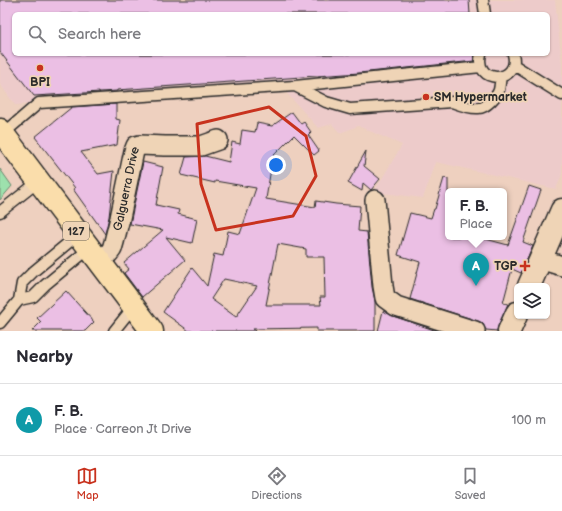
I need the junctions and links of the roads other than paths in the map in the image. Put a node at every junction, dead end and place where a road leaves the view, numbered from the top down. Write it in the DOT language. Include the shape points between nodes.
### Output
graph roads {
  1 [pos="484,0"];
  2 [pos="485,12"];
  3 [pos="481,56"];
  4 [pos="513,56"];
  5 [pos="514,65"];
  6 [pos="481,67"];
  7 [pos="501,77"];
  8 [pos="295,86"];
  9 [pos="562,95"];
  10 [pos="1,132"];
  11 [pos="218,140"];
  12 [pos="39,181"];
  13 [pos="375,200"];
  14 [pos="562,210"];
  15 [pos="0,212"];
  16 [pos="89,248"];
  17 [pos="540,260"];
  18 [pos="562,266"];
  19 [pos="530,283"];
  20 [pos="19,300"];
  21 [pos="134,306"];
  22 [pos="514,319"];
  23 [pos="0,323"];
  24 [pos="114,331"];
  25 [pos="152,331"];
  26 [pos="474,331"];
  27 [pos="509,331"];
  1 -- 2 [label="lane"];
  3 -- 6 [label="lane"];
  4 -- 5 [label="lane"];
  5 -- 7 [label="lane" via="511,71"];
  5 -- 9 [label="lane"];
  6 -- 7 [label="lane" via="489,76"];
  6 -- 8 [label="lane"];
  7 -- 8 [label="lane" via="499,90 491,101 480,108 465,107 452,102 350,109 326,102"];
  8 -- 10 [label="lane" via="39,103"];
  10 -- 12 [label="main road, 127"];
  11 -- 16 [label="street, Galguerra Drive" via="201,146 136,146 112,249 109,253"];
  12 -- 15 [label="lane"];
  12 -- 16 [label="main road, 127"];
  13 -- 26 [label="street" via="385,298 396,306"];
  14 -- 17 [label="main road"];
  16 -- 20 [label="lane" via="33,297"];
  16 -- 20 [label="lane" via="34,271 22,283"];
  16 -- 21 [label="main road, 127"];
  17 -- 18 [label="street"];
  17 -- 19 [label="main road"];
  20 -- 23 [label="lane"];
  21 -- 24 [label="lane"];
  21 -- 25 [label="main road, 127"];
  22 -- 27 [label="main road"];
}
